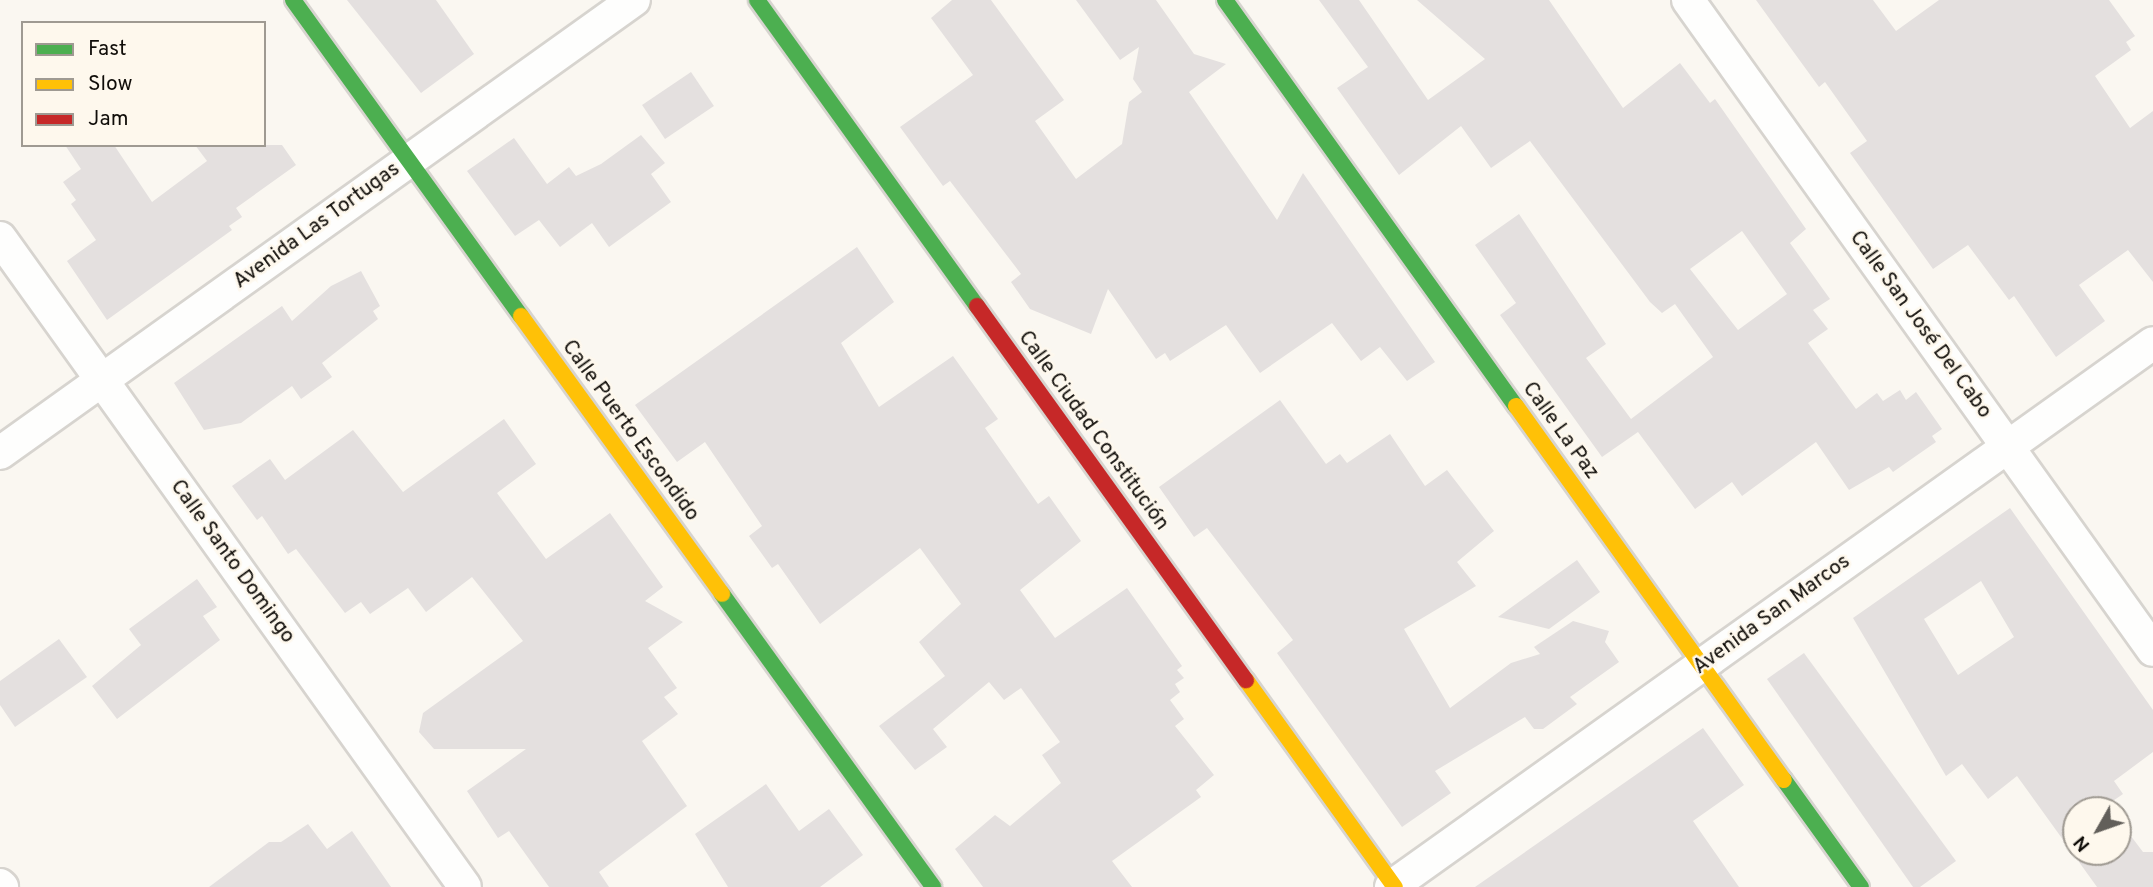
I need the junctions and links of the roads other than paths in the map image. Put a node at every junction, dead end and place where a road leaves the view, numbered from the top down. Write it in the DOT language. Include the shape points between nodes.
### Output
graph roads {
  1 [pos="293,0"];
  2 [pos="634,0"];
  3 [pos="757,0"];
  4 [pos="1225,0"];
  5 [pos="1688,0"];
  6 [pos="408,161"];
  7 [pos="0,238"];
  8 [pos="2153,343"];
  9 [pos="102,380"];
  10 [pos="2008,447"];
  11 [pos="0,453"];
  12 [pos="2153,650"];
  13 [pos="1702,665"];
  14 [pos="1393,886"];
  15 [pos="465,887"];
  16 [pos="933,887"];
  17 [pos="1861,887"];
  1 -- 6 [label="street, Calle Puerto Escondido"];
  2 -- 6 [label="street, Avenida Las Tortugas"];
  3 -- 14 [label="street, Calle Ciudad Constitución"];
  4 -- 13 [label="street, Calle La Paz"];
  5 -- 10 [label="street, Calle San José Del Cabo"];
  6 -- 9 [label="street, Avenida Las Tortugas"];
  6 -- 16 [label="street, Calle Puerto Escondido"];
  7 -- 9 [label="street, Calle Santo Domingo"];
  8 -- 10 [label="street, Avenida San Marcos"];
  9 -- 11 [label="street, Avenida Las Tortugas"];
  9 -- 15 [label="street, Calle Santo Domingo"];
  10 -- 12 [label="street, Calle San José Del Cabo"];
  10 -- 13 [label="street, Avenida San Marcos"];
  13 -- 14 [label="street, Avenida San Marcos"];
  13 -- 17 [label="street, Calle La Paz"];
}
